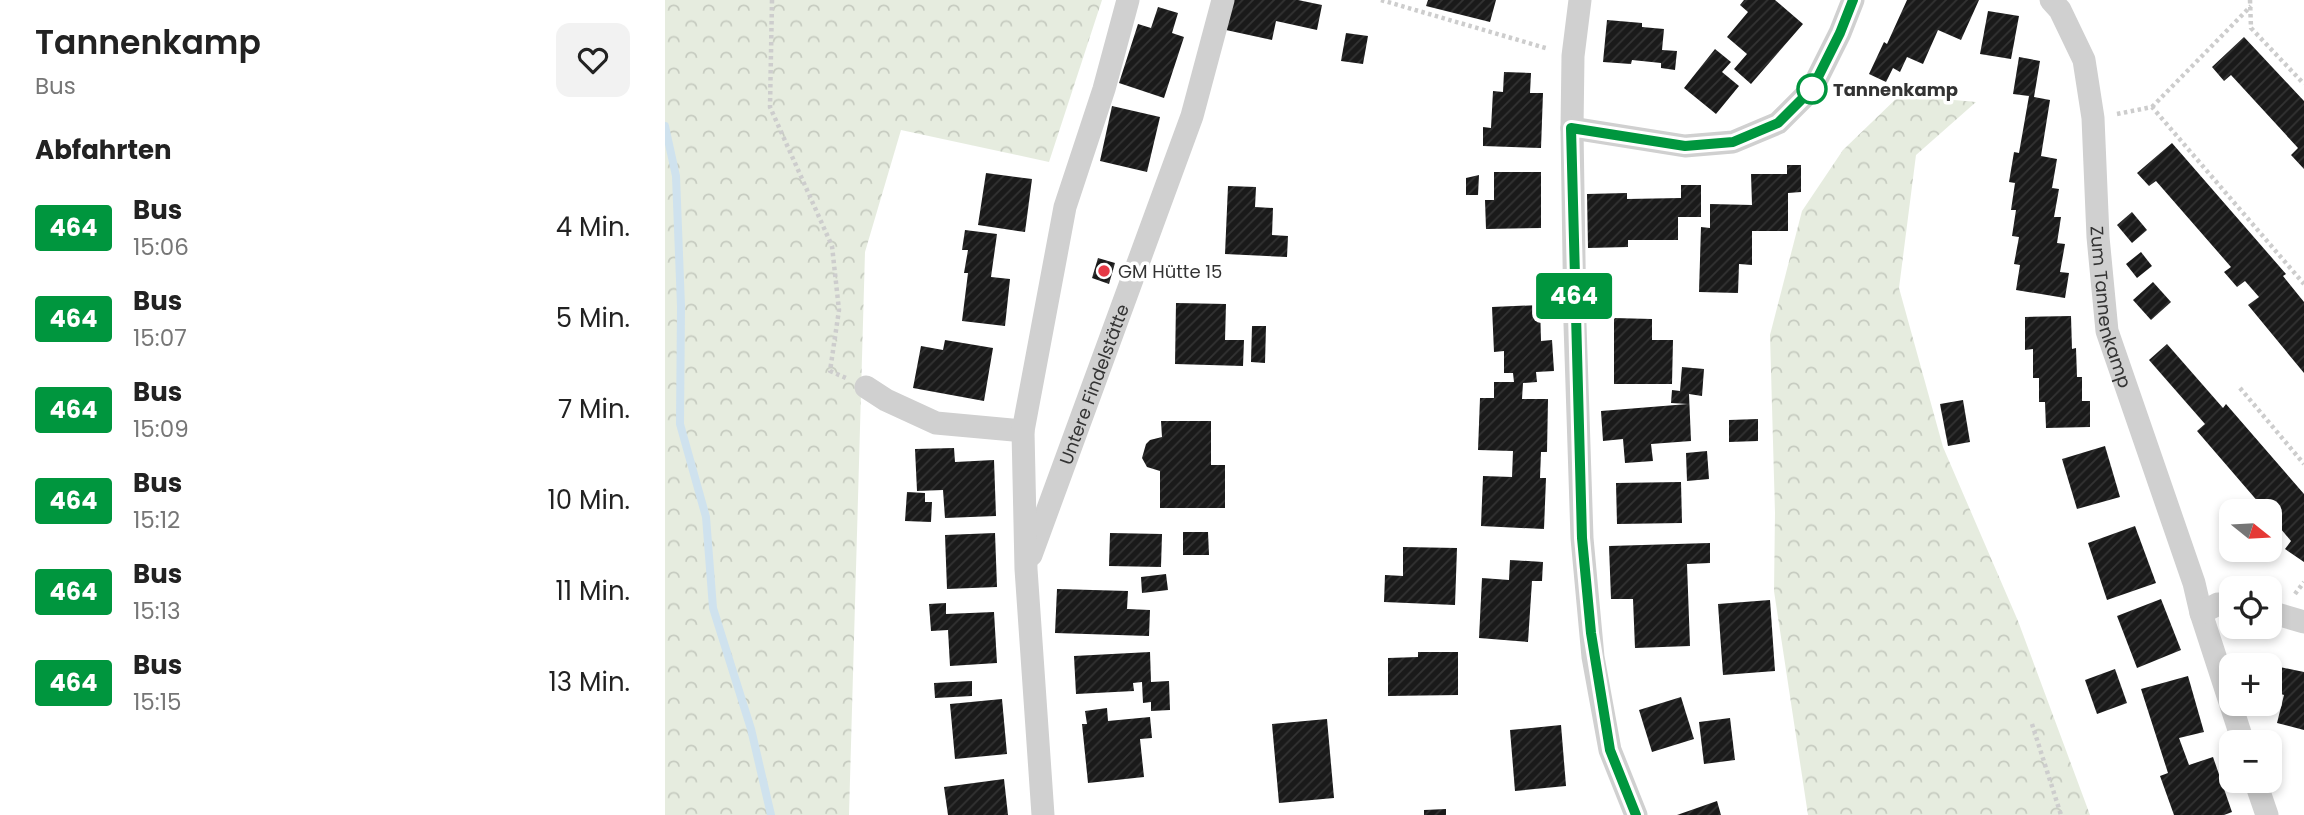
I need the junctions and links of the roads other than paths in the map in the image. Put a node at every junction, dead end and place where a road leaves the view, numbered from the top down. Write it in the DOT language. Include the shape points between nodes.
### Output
graph roads {
  1 [pos="1128,0"];
  2 [pos="1223,0"];
  3 [pos="1580,0"];
  4 [pos="1853,0"];
  5 [pos="2051,0"];
  6 [pos="1571,128"];
  7 [pos="866,387"];
  8 [pos="1023,430"];
  9 [pos="1025,569"];
  10 [pos="2219,604"];
  11 [pos="2201,613"];
  12 [pos="2282,616"];
  13 [pos="2304,622"];
  14 [pos="2239,730"];
  15 [pos="2259,793"];
  16 [pos="1044,815"];
  17 [pos="1636,815"];
  18 [pos="2267,815"];
  1 -- 8 [label="street, Untere Findelstätte" via="1065,207"];
  2 -- 9 [label="street, Untere Findelstätte" via="1192,116"];
  3 -- 6 [label="street"];
  4 -- 6 [label="street" via="1812,89 1778,123 1733,142 1685,146"];
  5 -- 11 [label="street, Zum Tannenkamp" via="2084,60 2093,118 2107,331"];
  6 -- 17 [label="street" via="1582,538 1592,643 1610,750"];
  7 -- 8 [label="street" via="936,424"];
  8 -- 9 [label="street, Untere Findelstätte"];
  9 -- 16 [label="street, Untere Findelstätte"];
  10 -- 11 [label="street"];
  11 -- 14 [label="street, Zum Tannenkamp"];
  12 -- 13 [label="street"];
  15 -- 18 [label="street"];
}
